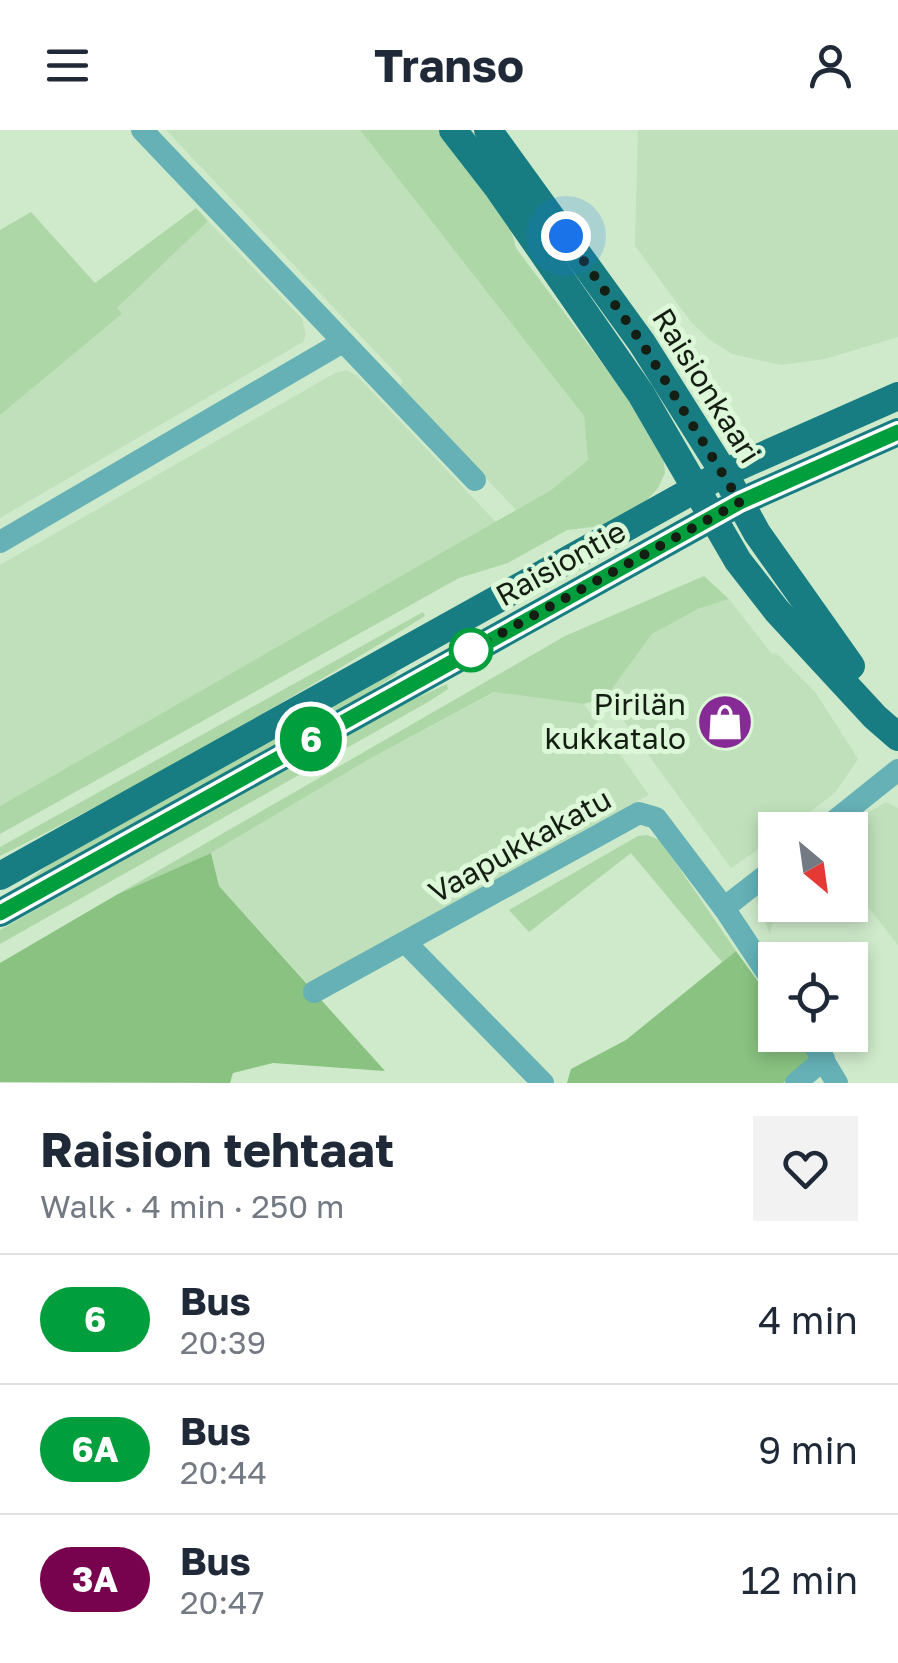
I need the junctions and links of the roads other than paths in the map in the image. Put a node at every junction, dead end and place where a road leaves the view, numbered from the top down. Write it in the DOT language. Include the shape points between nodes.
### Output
graph roads {
  1 [pos="142,130"];
  2 [pos="453,130"];
  3 [pos="488,130"];
  4 [pos="341,343"];
  5 [pos="898,396"];
  6 [pos="898,432"];
  7 [pos="724,473"];
  8 [pos="475,480"];
  9 [pos="697,488"];
  10 [pos="740,502"];
  11 [pos="712,517"];
  12 [pos="0,542"];
  13 [pos="898,729"];
  14 [pos="898,737"];
  15 [pos="898,770"];
  16 [pos="845,812"];
  17 [pos="0,876"];
  18 [pos="758,881"];
  19 [pos="724,908"];
  20 [pos="0,913"];
  21 [pos="406,944"];
  22 [pos="758,959"];
  23 [pos="314,992"];
  24 [pos="819,1052"];
  25 [pos="824,1059"];
  26 [pos="542,1083"];
  27 [pos="796,1083"];
  28 [pos="838,1083"];
  1 -- 4 [label="street"];
  2 -- 9 [label="main road, Raisionkaari" via="641,394"];
  3 -- 7 [label="main road, Raisionkaari" via="642,343"];
  4 -- 8 [label="street"];
  4 -- 12 [label="street"];
  5 -- 7 [label="main road, Raisiontie"];
  6 -- 10 [label="main road, Raisiontie"];
  7 -- 9 [label="main road, Raisiontie"];
  7 -- 10 [label="main road, Raisionkaari"];
  9 -- 11 [label="main road, Raisionkaari"];
  9 -- 17 [label="main road, Raisiontie"];
  10 -- 11 [label="main road, Raisiontie"];
  10 -- 13 [label="main road, Raisionkaari" via="812,616"];
  11 -- 14 [label="main road, Raisionkaari" via="776,610"];
  11 -- 20 [label="main road, Raisiontie"];
  15 -- 16 [label="street"];
  18 -- 19 [label="street"];
  19 -- 21 [label="street, Vaapukkakatu" via="656,818 639,813"];
  19 -- 22 [label="street, Vaapukkakatu"];
  21 -- 23 [label="street, Vaapukkakatu"];
  21 -- 26 [label="street"];
  24 -- 25 [label="street"];
  25 -- 27 [label="street"];
  25 -- 28 [label="street"];
}
